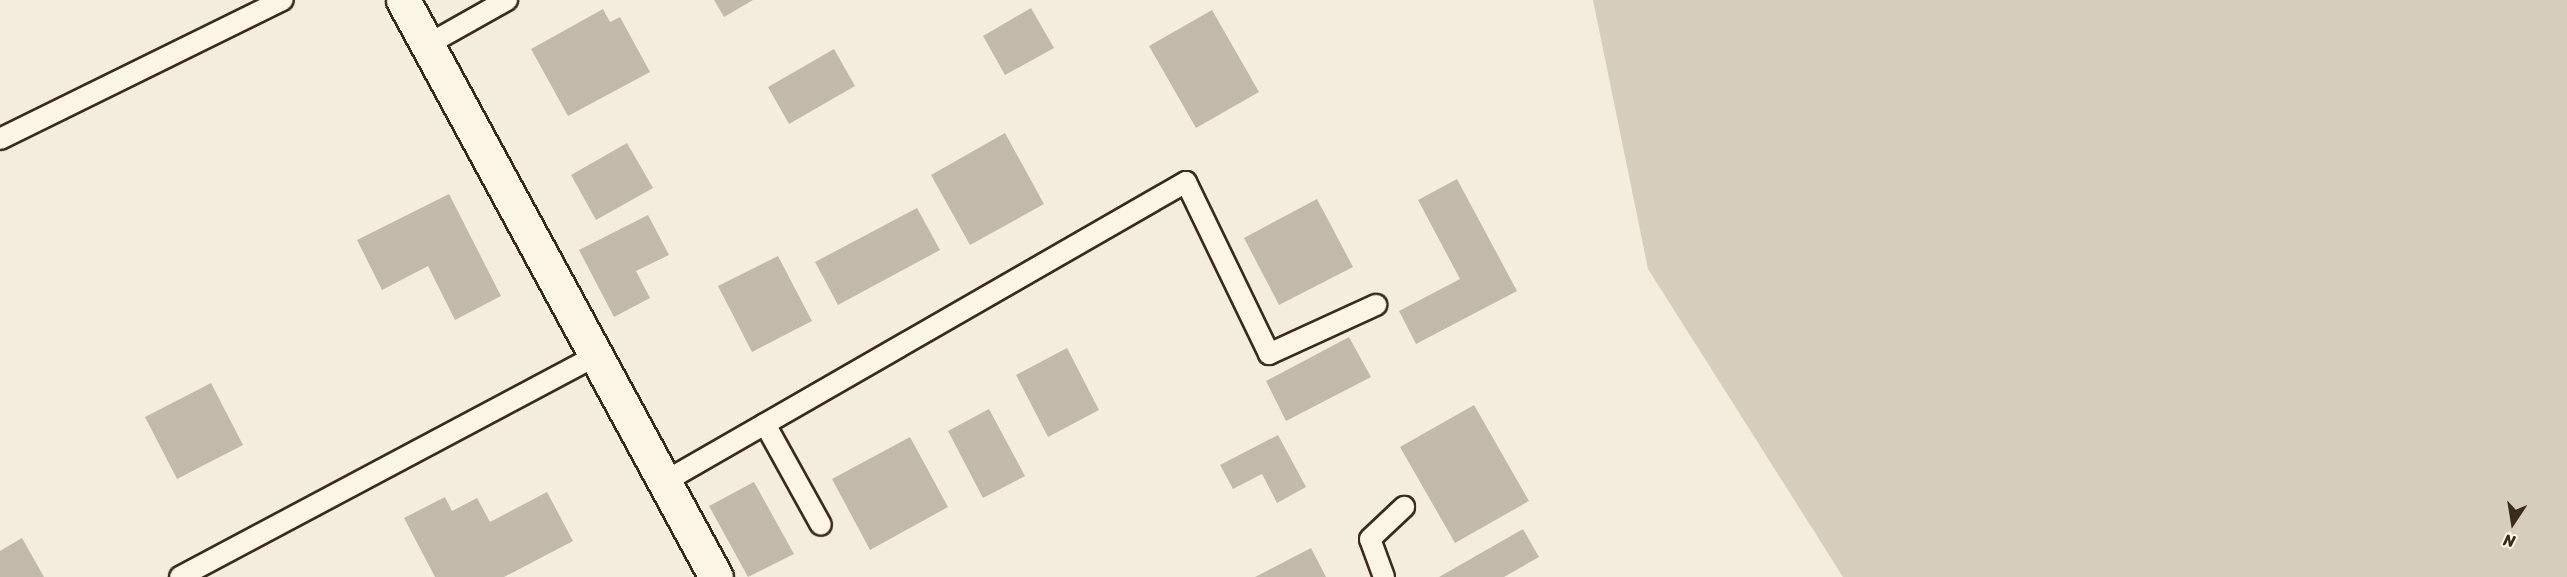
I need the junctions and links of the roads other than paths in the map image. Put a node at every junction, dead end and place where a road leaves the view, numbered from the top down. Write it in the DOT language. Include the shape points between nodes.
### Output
graph roads {
  1 [pos="283,0"];
  2 [pos="403,0"];
  3 [pos="507,0"];
  4 [pos="427,45"];
  5 [pos="0,139"];
  6 [pos="1376,305"];
  7 [pos="596,356"];
  8 [pos="765,424"];
  9 [pos="664,482"];
  10 [pos="1404,507"];
  11 [pos="821,525"];
  12 [pos="180,577"];
  13 [pos="716,577"];
  14 [pos="1384,577"];
  1 -- 5 [label="lane"];
  2 -- 4 [label="street"];
  3 -- 4 [label="lane"];
  4 -- 7 [label="street"];
  6 -- 8 [label="lane" via="1269,354 1186,182"];
  7 -- 9 [label="street"];
  7 -- 12 [label="lane"];
  8 -- 9 [label="lane"];
  8 -- 11 [label="lane"];
  9 -- 13 [label="street"];
  10 -- 14 [label="lane" via="1370,539"];
}
